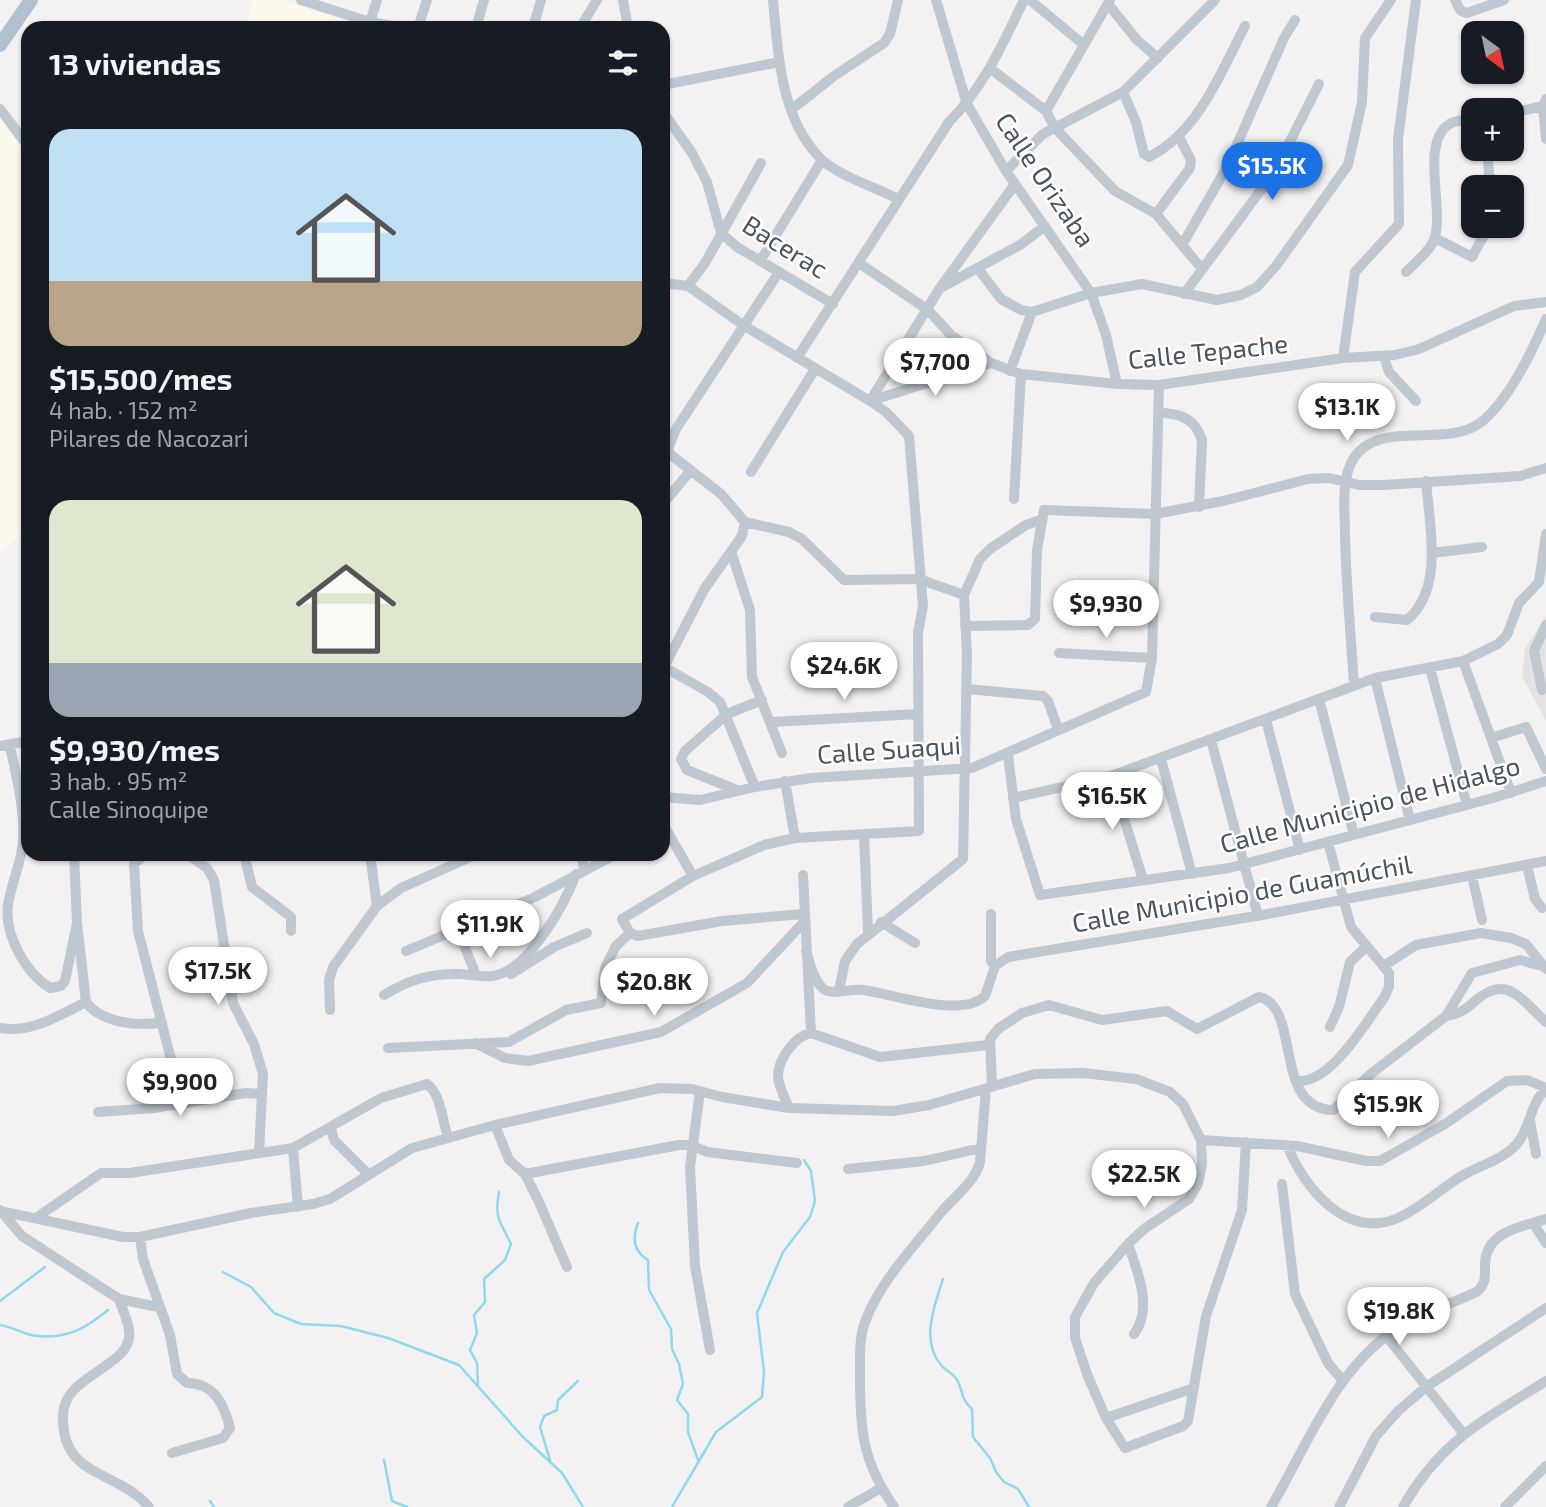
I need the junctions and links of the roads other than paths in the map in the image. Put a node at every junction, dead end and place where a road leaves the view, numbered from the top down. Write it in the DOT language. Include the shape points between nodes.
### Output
graph roads {
  1 [pos="31,0"];
  2 [pos="301,0"];
  3 [pos="377,0"];
  4 [pos="427,0"];
  5 [pos="484,0"];
  6 [pos="541,0"];
  7 [pos="597,0"];
  8 [pos="623,0"];
  9 [pos="773,0"];
  10 [pos="898,0"];
  11 [pos="936,0"];
  12 [pos="1024,0"];
  13 [pos="1030,0"];
  14 [pos="1215,0"];
  15 [pos="1391,0"];
  16 [pos="1416,0"];
  17 [pos="1455,0"];
  18 [pos="1504,0"];
  19 [pos="1109,2"];
  20 [pos="327,4"];
  21 [pos="1295,20"];
  22 [pos="368,21"];
  23 [pos="370,21"];
  24 [pos="420,21"];
  25 [pos="479,21"];
  26 [pos="535,21"];
  27 [pos="584,21"];
  28 [pos="627,21"];
  29 [pos="1245,26"];
  30 [pos="0,45"];
  31 [pos="1084,45"];
  32 [pos="1158,58"];
  33 [pos="779,62"];
  34 [pos="991,69"];
  35 [pos="670,84"];
  36 [pos="1320,84"];
  37 [pos="1123,93"];
  38 [pos="1545,103"];
  39 [pos="967,104"];
  40 [pos="0,109"];
  41 [pos="1524,109"];
  42 [pos="792,110"];
  43 [pos="1046,111"];
  44 [pos="1461,121"];
  45 [pos="670,122"];
  46 [pos="1055,128"];
  47 [pos="21,137"];
  48 [pos="1179,137"];
  49 [pos="1546,139"];
  50 [pos="822,160"];
  51 [pos="761,163"];
  52 [pos="1006,170"];
  53 [pos="1015,184"];
  54 [pos="898,199"];
  55 [pos="1157,214"];
  56 [pos="1045,226"];
  57 [pos="721,233"];
  58 [pos="1435,238"];
  59 [pos="1482,238"];
  60 [pos="1182,245"];
  61 [pos="760,261"];
  62 [pos="859,263"];
  63 [pos="1202,269"];
  64 [pos="979,270"];
  65 [pos="779,272"];
  66 [pos="1406,272"];
  67 [pos="688,286"];
  68 [pos="670,287"];
  69 [pos="940,288"];
  70 [pos="1091,293"];
  71 [pos="1184,294"];
  72 [pos="1546,302"];
  73 [pos="833,303"];
  74 [pos="928,310"];
  75 [pos="1032,312"];
  76 [pos="1546,319"];
  77 [pos="743,325"];
  78 [pos="797,358"];
  79 [pos="1343,358"];
  80 [pos="1384,358"];
  81 [pos="991,363"];
  82 [pos="815,369"];
  83 [pos="1016,372"];
  84 [pos="1117,384"];
  85 [pos="1159,385"];
  86 [pos="870,401"];
  87 [pos="1416,401"];
  88 [pos="1158,413"];
  89 [pos="670,444"];
  90 [pos="670,451"];
  91 [pos="1546,468"];
  92 [pos="691,470"];
  93 [pos="751,471"];
  94 [pos="1426,481"];
  95 [pos="1346,482"];
  96 [pos="670,496"];
  97 [pos="1014,499"];
  98 [pos="1199,506"];
  99 [pos="1155,514"];
  100 [pos="1042,515"];
  101 [pos="745,522"];
  102 [pos="1546,534"];
  103 [pos="1482,547"];
  104 [pos="731,551"];
  105 [pos="1432,553"];
  106 [pos="919,579"];
  107 [pos="964,595"];
  108 [pos="1375,617"];
  109 [pos="1546,625"];
  110 [pos="965,626"];
  111 [pos="1059,653"];
  112 [pos="670,656"];
  113 [pos="1152,658"];
  114 [pos="1463,661"];
  115 [pos="1430,668"];
  116 [pos="670,671"];
  117 [pos="1376,678"];
  118 [pos="1354,685"];
  119 [pos="967,689"];
  120 [pos="1542,690"];
  121 [pos="1320,699"];
  122 [pos="762,700"];
  123 [pos="727,714"];
  124 [pos="918,714"];
  125 [pos="1266,720"];
  126 [pos="772,722"];
  127 [pos="1058,729"];
  128 [pos="1491,738"];
  129 [pos="1211,740"];
  130 [pos="5,746"];
  131 [pos="782,753"];
  132 [pos="1008,755"];
  133 [pos="1161,759"];
  134 [pos="963,769"];
  135 [pos="1546,769"];
  136 [pos="920,771"];
  137 [pos="1111,776"];
  138 [pos="785,781"];
  139 [pos="1546,781"];
  140 [pos="755,787"];
  141 [pos="737,790"];
  142 [pos="1511,793"];
  143 [pos="670,798"];
  144 [pos="1013,798"];
  145 [pos="1467,805"];
  146 [pos="1410,820"];
  147 [pos="21,821"];
  148 [pos="864,834"];
  149 [pos="1354,835"];
  150 [pos="670,838"];
  151 [pos="795,838"];
  152 [pos="1328,842"];
  153 [pos="1300,850"];
  154 [pos="21,851"];
  155 [pos="74,861"];
  156 [pos="132,861"];
  157 [pos="138,861"];
  158 [pos="197,861"];
  159 [pos="246,861"];
  160 [pos="371,861"];
  161 [pos="448,861"];
  162 [pos="581,861"];
  163 [pos="602,861"];
  164 [pos="1546,861"];
  165 [pos="134,864"];
  166 [pos="1244,864"];
  167 [pos="1527,866"];
  168 [pos="580,872"];
  169 [pos="1192,874"];
  170 [pos="803,875"];
  171 [pos="693,876"];
  172 [pos="1472,876"];
  173 [pos="1143,880"];
  174 [pos="1344,899"];
  175 [pos="377,906"];
  176 [pos="1542,908"];
  177 [pos="990,914"];
  178 [pos="1258,916"];
  179 [pos="803,918"];
  180 [pos="1482,920"];
  181 [pos="881,922"];
  182 [pos="76,923"];
  183 [pos="462,926"];
  184 [pos="291,931"];
  185 [pos="868,932"];
  186 [pos="587,933"];
  187 [pos="630,933"];
  188 [pos="915,943"];
  189 [pos="1366,947"];
  190 [pos="406,951"];
  191 [pos="806,951"];
  192 [pos="1385,965"];
  193 [pos="996,966"];
  194 [pos="1545,968"];
  195 [pos="501,974"];
  196 [pos="476,975"];
  197 [pos="839,991"];
  198 [pos="384,995"];
  199 [pos="86,1002"];
  200 [pos="330,1010"];
  201 [pos="1446,1016"];
  202 [pos="162,1022"];
  203 [pos="1546,1022"];
  204 [pos="1330,1027"];
  205 [pos="0,1028"];
  206 [pos="814,1035"];
  207 [pos="475,1043"];
  208 [pos="988,1045"];
  209 [pos="388,1048"];
  210 [pos="1297,1082"];
  211 [pos="989,1087"];
  212 [pos="1546,1089"];
  213 [pos="700,1091"];
  214 [pos="262,1094"];
  215 [pos="182,1102"];
  216 [pos="789,1108"];
  217 [pos="98,1112"];
  218 [pos="1529,1117"];
  219 [pos="495,1125"];
  220 [pos="331,1129"];
  221 [pos="449,1137"];
  222 [pos="1201,1140"];
  223 [pos="1246,1142"];
  224 [pos="691,1145"];
  225 [pos="1286,1145"];
  226 [pos="293,1148"];
  227 [pos="981,1148"];
  228 [pos="259,1153"];
  229 [pos="1536,1154"];
  230 [pos="797,1163"];
  231 [pos="848,1169"];
  232 [pos="368,1174"];
  233 [pos="525,1174"];
  234 [pos="1282,1184"];
  235 [pos="298,1207"];
  236 [pos="0,1210"];
  237 [pos="36,1218"];
  238 [pos="1546,1219"];
  239 [pos="1532,1223"];
  240 [pos="140,1237"];
  241 [pos="1546,1243"];
  242 [pos="1128,1244"];
  243 [pos="566,1267"];
  244 [pos="119,1299"];
  245 [pos="158,1307"];
  246 [pos="1546,1308"];
  247 [pos="1133,1334"];
  248 [pos="1387,1337"];
  249 [pos="710,1350"];
  250 [pos="1343,1381"];
  251 [pos="1546,1381"];
  252 [pos="1426,1387"];
  253 [pos="1194,1388"];
  254 [pos="1106,1418"];
  255 [pos="1463,1433"];
  256 [pos="172,1453"];
  257 [pos="1546,1465"];
  258 [pos="881,1488"];
  259 [pos="149,1507"];
  260 [pos="848,1507"];
  261 [pos="894,1507"];
  262 [pos="1271,1507"];
  263 [pos="1339,1507"];
  264 [pos="1403,1507"];
  265 [pos="1505,1507"];
  1 -- 30 [label="main road"];
  2 -- 20 [label="street"];
  3 -- 23 [label="street"];
  4 -- 24 [label="street"];
  5 -- 25 [label="street"];
  6 -- 26 [label="street"];
  7 -- 27 [label="street"];
  8 -- 28 [label="street"];
  9 -- 33 [label="street"];
  10 -- 42 [label="street" via="884,43"];
  11 -- 39 [label="street, Calle Orizaba"];
  12 -- 34 [label="street"];
  13 -- 31 [label="street"];
  14 -- 32 [label="street"];
  15 -- 71 [label="street" via="1366,38 1354,144 1348,165 1334,186 1257,287 1217,300"];
  16 -- 79 [label="street" via="1398,139 1399,224 1355,272"];
  17 -- 18 [label="street" via="1467,13"];
  19 -- 31 [label="street"];
  19 -- 32 [label="street" via="1137,40"];
  20 -- 22 [label="street"];
  21 -- 60 [label="street" via="1227,167"];
  29 -- 48 [label="street" via="1202,108"];
  31 -- 43 [label="street"];
  32 -- 37 [label="street"];
  33 -- 35 [label="street"];
  33 -- 42 [label="street"];
  34 -- 39 [label="street"];
  34 -- 43 [label="street"];
  36 -- 63 [label="street" via="1275,171"];
  37 -- 46 [label="street"];
  37 -- 48 [label="street" via="1144,154 1149,157"];
  38 -- 41 [label="street"];
  38 -- 49 [label="street"];
  39 -- 52 [label="street, Calle Orizaba"];
  39 -- 54 [label="street" via="948,122"];
  40 -- 47 [label="street"];
  42 -- 50 [label="street"];
  43 -- 46 [label="street"];
  44 -- 58 [label="street" via="1450,123 1436,143"];
  45 -- 57 [label="street, Bacerac" via="707,181"];
  46 -- 52 [label="street"];
  46 -- 55 [label="street" via="1115,191"];
  48 -- 55 [label="street" via="1191,160 1190,168"];
  50 -- 54 [label="street"];
  50 -- 61 [label="street"];
  51 -- 57 [label="street"];
  52 -- 53 [label="street, Calle Orizaba"];
  53 -- 56 [label="street, Calle Orizaba"];
  53 -- 69 [label="street"];
  54 -- 62 [label="street"];
  55 -- 60 [label="street"];
  56 -- 64 [label="street"];
  56 -- 70 [label="street, Calle Orizaba"];
  57 -- 61 [label="street, Bacerac"];
  57 -- 67 [label="street"];
  58 -- 59 [label="street" via="1472,257"];
  58 -- 66 [label="street"];
  60 -- 63 [label="street"];
  61 -- 65 [label="street, Bacerac"];
  62 -- 73 [label="street"];
  62 -- 74 [label="street, Calle Tepache"];
  63 -- 71 [label="street"];
  64 -- 69 [label="street"];
  64 -- 75 [label="street" via="1001,299"];
  65 -- 73 [label="street, Bacerac"];
  65 -- 77 [label="street"];
  67 -- 68 [label="street"];
  67 -- 77 [label="street"];
  69 -- 74 [label="street"];
  70 -- 71 [label="street" via="1142,284"];
  70 -- 75 [label="street"];
  70 -- 84 [label="street, Calle Orizaba"];
  72 -- 80 [label="street, Calle Tepache" via="1514,306 1419,349"];
  73 -- 78 [label="street"];
  74 -- 81 [label="street, Calle Tepache" via="951,335"];
  74 -- 86 [label="street"];
  75 -- 83 [label="street"];
  76 -- 95 [label="street" via="1510,386 1480,423 1452,434 1380,439 1357,454"];
  77 -- 78 [label="street"];
  77 -- 89 [label="street"];
  78 -- 82 [label="street"];
  79 -- 80 [label="street, Calle Tepache"];
  79 -- 85 [label="street, Calle Tepache"];
  80 -- 87 [label="street" via="1398,383"];
  81 -- 83 [label="street, Calle Tepache"];
  81 -- 86 [label="street"];
  82 -- 86 [label="street"];
  82 -- 93 [label="street"];
  83 -- 84 [label="street, Calle Tepache"];
  83 -- 97 [label="street"];
  84 -- 85 [label="street, Calle Tepache"];
  85 -- 88 [label="street"];
  86 -- 106 [label="street" via="908,436"];
  88 -- 98 [label="street" via="1185,416 1199,431"];
  88 -- 99 [label="street"];
  90 -- 92 [label="street"];
  91 -- 94 [label="street" via="1520,476"];
  92 -- 96 [label="street"];
  92 -- 101 [label="street" via="721,494"];
  94 -- 95 [label="street" via="1366,486"];
  94 -- 105 [label="street"];
  95 -- 98 [label="street" via="1308,479"];
  95 -- 118 [label="street" via="1345,550"];
  98 -- 99 [label="street"];
  99 -- 100 [label="street"];
  99 -- 113 [label="street"];
  100 -- 107 [label="street" via="980,559"];
  100 -- 110 [label="street" via="1035,619 1028,625"];
  101 -- 104 [label="street"];
  101 -- 106 [label="street" via="802,539 844,580"];
  102 -- 114 [label="street" via="1539,582 1519,603 1507,635"];
  103 -- 105 [label="street"];
  104 -- 112 [label="street" via="705,588"];
  104 -- 122 [label="street" via="750,610 750,661"];
  105 -- 108 [label="street" via="1427,587 1411,616 1402,622"];
  106 -- 107 [label="street"];
  106 -- 124 [label="street" via="923,606 918,634"];
  107 -- 110 [label="street"];
  109 -- 120 [label="street" via="1534,651"];
  110 -- 119 [label="street"];
  111 -- 113 [label="street"];
  113 -- 127 [label="street, Calle Suaqui" via="1146,692"];
  114 -- 115 [label="street"];
  114 -- 128 [label="street"];
  115 -- 117 [label="street"];
  115 -- 145 [label="street"];
  116 -- 123 [label="street" via="708,692"];
  117 -- 118 [label="street"];
  117 -- 146 [label="street"];
  118 -- 121 [label="street"];
  119 -- 127 [label="street" via="1043,696"];
  119 -- 134 [label="street"];
  121 -- 125 [label="street"];
  121 -- 149 [label="street"];
  122 -- 123 [label="street"];
  122 -- 126 [label="street"];
  123 -- 140 [label="street"];
  123 -- 141 [label="street" via="681,759 687,770"];
  124 -- 126 [label="street"];
  124 -- 136 [label="street"];
  125 -- 129 [label="street"];
  125 -- 153 [label="street"];
  126 -- 131 [label="street"];
  127 -- 132 [label="street, Calle Suaqui"];
  128 -- 135 [label="street" via="1526,727"];
  128 -- 142 [label="street"];
  129 -- 133 [label="street"];
  129 -- 166 [label="street"];
  130 -- 147 [label="street" via="17,780"];
  132 -- 134 [label="street, Calle Suaqui"];
  132 -- 144 [label="street"];
  133 -- 137 [label="street"];
  133 -- 169 [label="street"];
  134 -- 136 [label="street, Calle Suaqui"];
  134 -- 181 [label="street" via="963,859"];
  136 -- 138 [label="street, Calle Suaqui"];
  136 -- 148 [label="street" via="919,831"];
  137 -- 144 [label="street"];
  137 -- 173 [label="street"];
  138 -- 140 [label="street, Calle Suaqui"];
  138 -- 151 [label="street"];
  139 -- 142 [label="street, Calle Municipio de Hidalgo"];
  140 -- 141 [label="street, Calle Suaqui"];
  141 -- 143 [label="street, Calle Suaqui" via="699,800"];
  142 -- 145 [label="street, Calle Municipio de Hidalgo"];
  144 -- 173 [label="street, Calle Municipio de Hidalgo" via="1040,895"];
  145 -- 146 [label="street, Calle Municipio de Hidalgo"];
  146 -- 149 [label="street, Calle Municipio de Hidalgo"];
  148 -- 151 [label="street"];
  148 -- 185 [label="street"];
  149 -- 152 [label="street, Calle Municipio de Hidalgo"];
  150 -- 171 [label="street"];
  151 -- 171 [label="street" via="752,849"];
  152 -- 153 [label="street, Calle Municipio de Hidalgo"];
  152 -- 174 [label="street"];
  153 -- 166 [label="street, Calle Municipio de Hidalgo"];
  154 -- 182 [label="street" via="9,917 21,957 50,988 65,981"];
  155 -- 182 [label="street"];
  156 -- 165 [label="street"];
  157 -- 165 [label="street"];
  158 -- 214 [label="street" via="214,880 233,1003 254,1044 263,1074"];
  159 -- 184 [label="street" via="252,887 291,917"];
  160 -- 175 [label="street"];
  161 -- 175 [label="street"];
  162 -- 168 [label="street"];
  163 -- 168 [label="street"];
  164 -- 167 [label="street, Calle Municipio de Guamúchil"];
  165 -- 202 [label="street" via="138,932"];
  166 -- 169 [label="street, Calle Municipio de Hidalgo"];
  166 -- 178 [label="street"];
  167 -- 172 [label="street, Calle Municipio de Guamúchil"];
  167 -- 176 [label="street" via="1535,899"];
  168 -- 183 [label="street" via="535,897"];
  168 -- 195 [label="street" via="556,918"];
  169 -- 173 [label="street, Calle Municipio de Hidalgo"];
  170 -- 179 [label="street"];
  171 -- 187 [label="street" via="625,915 622,920"];
  172 -- 174 [label="street, Calle Municipio de Guamúchil"];
  172 -- 180 [label="street"];
  174 -- 178 [label="street, Calle Municipio de Guamúchil"];
  174 -- 189 [label="street" via="1351,927"];
  175 -- 200 [label="street" via="333,967"];
  177 -- 193 [label="street" via="991,961"];
  178 -- 193 [label="street, Calle Municipio de Guamúchil" via="1007,957"];
  179 -- 187 [label="street" via="722,921 638,936"];
  179 -- 191 [label="street"];
  179 -- 207 [label="street" via="747,983 661,1032 528,1061 505,1058"];
  181 -- 185 [label="street"];
  181 -- 188 [label="street"];
  182 -- 199 [label="street"];
  183 -- 190 [label="street"];
  183 -- 196 [label="street" via="461,940"];
  185 -- 197 [label="street" via="845,961"];
  186 -- 195 [label="street" via="554,947 517,972"];
  187 -- 207 [label="street" via="616,946 605,968 601,1003 566,1010 513,1041"];
  189 -- 192 [label="street"];
  189 -- 204 [label="street" via="1350,962"];
  191 -- 197 [label="street" via="821,986"];
  191 -- 206 [label="street"];
  192 -- 194 [label="street" via="1416,945 1481,933 1526,944"];
  192 -- 210 [label="street" via="1390,979 1384,998 1328,1070 1312,1080"];
  193 -- 197 [label="street" via="987,992 973,1004 948,1006 864,990"];
  194 -- 201 [label="street" via="1520,960 1476,970 1465,980"];
  195 -- 196 [label="street"];
  196 -- 198 [label="street" via="413,979"];
  199 -- 202 [label="street" via="100,1015 135,1025"];
  199 -- 205 [label="street" via="21,1030"];
  201 -- 203 [label="street" via="1460,1013 1499,987 1512,992"];
  201 -- 210 [label="street" via="1334,1109 1312,1104"];
  202 -- 215 [label="street"];
  206 -- 208 [label="street" via="880,1057"];
  206 -- 216 [label="street" via="799,1039 781,1063 778,1075"];
  207 -- 209 [label="street"];
  208 -- 210 [label="street" via="998,1029 1041,1005 1102,1020 1161,1011 1197,1029 1259,997 1274,1009"];
  208 -- 211 [label="street"];
  211 -- 216 [label="street" via="903,1111"];
  211 -- 222 [label="street" via="1035,1074 1136,1079 1177,1096"];
  211 -- 227 [label="street"];
  212 -- 218 [label="street" via="1536,1098"];
  212 -- 225 [label="street" via="1527,1080 1507,1081 1445,1125 1380,1161"];
  213 -- 216 [label="street"];
  213 -- 219 [label="street" via="660,1088"];
  213 -- 224 [label="street"];
  214 -- 215 [label="street"];
  214 -- 228 [label="street"];
  215 -- 217 [label="street"];
  218 -- 225 [label="street" via="1524,1134 1510,1150 1462,1175 1401,1217 1378,1224 1344,1217 1328,1205 1299,1172"];
  218 -- 229 [label="street"];
  219 -- 221 [label="street"];
  219 -- 233 [label="street" via="509,1160"];
  220 -- 221 [label="street" via="381,1098 420,1084 438,1096 439,1114"];
  220 -- 226 [label="street"];
  220 -- 232 [label="street" via="334,1140"];
  221 -- 232 [label="street" via="412,1148"];
  222 -- 223 [label="street"];
  222 -- 242 [label="street" via="1202,1164 1195,1191"];
  223 -- 225 [label="street"];
  223 -- 253 [label="street" via="1242,1210 1206,1316"];
  224 -- 230 [label="street" via="707,1152"];
  224 -- 233 [label="street" via="655,1147"];
  224 -- 249 [label="street" via="695,1266"];
  226 -- 228 [label="street"];
  226 -- 235 [label="street"];
  227 -- 231 [label="street" via="923,1161"];
  227 -- 258 [label="street" via="976,1173 921,1237 865,1321 860,1354 862,1437"];
  228 -- 237 [label="street" via="130,1173 101,1173"];
  232 -- 235 [label="street" via="330,1199"];
  233 -- 243 [label="street"];
  234 -- 250 [label="street" via="1295,1294 1328,1363"];
  235 -- 240 [label="street"];
  236 -- 237 [label="street"];
  236 -- 244 [label="street" via="22,1236"];
  237 -- 240 [label="street"];
  238 -- 239 [label="street"];
  239 -- 241 [label="street"];
  239 -- 248 [label="street" via="1491,1243 1485,1254 1484,1284 1478,1291 1413,1319"];
  240 -- 245 [label="street"];
  242 -- 247 [label="street" via="1144,1304 1143,1318"];
  242 -- 254 [label="street" via="1094,1283 1075,1317 1079,1351"];
  244 -- 245 [label="street"];
  244 -- 259 [label="street" via="130,1332 127,1347 71,1392 63,1414 73,1458 126,1486"];
  245 -- 256 [label="street" via="170,1335 177,1374 187,1383 200,1383 215,1393 230,1428 223,1438"];
  246 -- 252 [label="street"];
  248 -- 250 [label="street"];
  248 -- 252 [label="street"];
  250 -- 262 [label="street" via="1308,1434"];
  251 -- 255 [label="street"];
  252 -- 255 [label="street"];
  252 -- 263 [label="street" via="1376,1436"];
  253 -- 254 [label="street"];
  253 -- 254 [label="street" via="1183,1426 1125,1448"];
  255 -- 264 [label="street" via="1434,1459"];
  257 -- 265 [label="street"];
  258 -- 260 [label="street"];
  258 -- 261 [label="street"];
}
